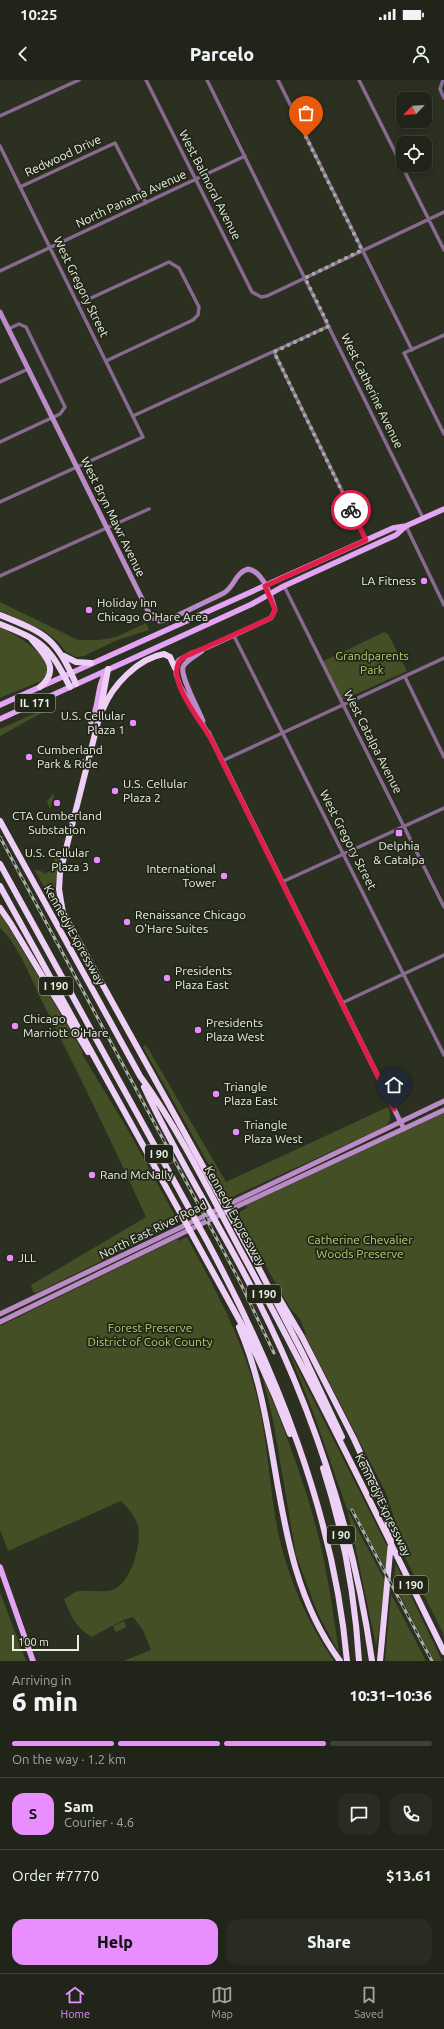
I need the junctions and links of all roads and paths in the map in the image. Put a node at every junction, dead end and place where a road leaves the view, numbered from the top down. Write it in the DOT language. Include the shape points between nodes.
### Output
graph roads {
  1 [pos="79,80"];
  2 [pos="146,80"];
  3 [pos="207,80"];
  4 [pos="278,80"];
  5 [pos="359,80"];
  6 [pos="443,80"];
  7 [pos="444,98"];
  8 [pos="0,116"];
  9 [pos="0,146"];
  10 [pos="244,156"];
  11 [pos="196,179"];
  12 [pos="20,187"];
  13 [pos="146,203"];
  14 [pos="444,212"];
  15 [pos="429,220"];
  16 [pos="50,248"];
  17 [pos="362,250"];
  18 [pos="444,250"];
  19 [pos="0,271"];
  20 [pos="305,278"];
  21 [pos="78,304"];
  22 [pos="0,312"];
  23 [pos="2,321"];
  24 [pos="329,326"];
  25 [pos="8,329"];
  26 [pos="444,335"];
  27 [pos="412,350"];
  28 [pos="274,352"];
  29 [pos="106,360"];
  30 [pos="28,369"];
  31 [pos="0,382"];
  32 [pos="133,416"];
  33 [pos="52,418"];
  34 [pos="444,434"];
  35 [pos="0,442"];
  36 [pos="77,468"];
  37 [pos="0,502"];
  38 [pos="149,509"];
  39 [pos="444,509"];
  40 [pos="423,518"];
  41 [pos="406,526"];
  42 [pos="107,528"];
  43 [pos="366,540"];
  44 [pos="0,576"];
  45 [pos="265,586"];
  46 [pos="284,586"];
  47 [pos="269,594"];
  48 [pos="444,605"];
  49 [pos="0,615"];
  50 [pos="0,624"];
  51 [pos="28,636"];
  52 [pos="234,636"];
  53 [pos="206,648"];
  54 [pos="62,655"];
  55 [pos="444,658"];
  56 [pos="91,663"];
  57 [pos="175,668"];
  58 [pos="108,669"];
  59 [pos="71,673"];
  60 [pos="64,676"];
  61 [pos="405,677"];
  62 [pos="76,684"];
  63 [pos="40,687"];
  64 [pos="70,687"];
  65 [pos="0,705"];
  66 [pos="344,705"];
  67 [pos="99,718"];
  68 [pos="0,719"];
  69 [pos="91,722"];
  70 [pos="282,732"];
  71 [pos="209,735"];
  72 [pos="444,757"];
  73 [pos="222,761"];
  74 [pos="444,808"];
  75 [pos="0,821"];
  76 [pos="404,826"];
  77 [pos="344,854"];
  78 [pos="0,864"];
  79 [pos="282,882"];
  80 [pos="0,886"];
  81 [pos="444,907"];
  82 [pos="0,908"];
  83 [pos="444,955"];
  84 [pos="404,974"];
  85 [pos="342,1003"];
  86 [pos="444,1055"];
  87 [pos="140,1076"];
  88 [pos="111,1087"];
  89 [pos="444,1101"];
  90 [pos="444,1110"];
  91 [pos="400,1121"];
  92 [pos="404,1129"];
  93 [pos="239,1202"];
  94 [pos="180,1231"];
  95 [pos="252,1255"];
  96 [pos="227,1299"];
  97 [pos="0,1314"];
  98 [pos="0,1322"];
  99 [pos="307,1413"];
  100 [pos="300,1453"];
  101 [pos="377,1518"];
  102 [pos="0,1567"];
  103 [pos="444,1652"];
  104 [pos="33,1661"];
  105 [pos="340,1661"];
  106 [pos="347,1661"];
  107 [pos="360,1661"];
  108 [pos="372,1661"];
  109 [pos="380,1661"];
  1 -- 8 [label="street"];
  2 -- 11 [label="street, West Balmoral Avenue"];
  3 -- 10 [label="street, West Catherine Avenue"];
  4 -- 17 [label="street"];
  5 -- 15 [label="street"];
  6 -- 7 [label="street" via="440,88"];
  9 -- 12 [label="street, West Gregory Street"];
  10 -- 11 [label="street, North Panama Avenue"];
  10 -- 20 [label="street, West Catherine Avenue"];
  11 -- 13 [label="street, North Panama Avenue"];
  11 -- 20 [label="street, West Balmoral Avenue" via="252,292 258,296 268,296"];
  12 -- 13 [label="street, Redwood Drive" via="115,142"];
  12 -- 16 [label="street, West Gregory Street"];
  13 -- 16 [label="street, North Panama Avenue"];
  14 -- 15 [label="street"];
  15 -- 17 [label="street"];
  15 -- 18 [label="street"];
  16 -- 19 [label="street, North Panama Avenue"];
  16 -- 21 [label="street, West Gregory Street"];
  17 -- 20 [label="street"];
  17 -- 27 [label="street"];
  20 -- 24 [label="street, West Catherine Avenue"];
  21 -- 29 [label="street, West Gregory Street"];
  21 -- 29 [label="street" via="165,264 173,263 179,268 199,307 198,315 193,320"];
  22 -- 23 [label="street, West Bryn Mawr Avenue"];
  23 -- 25 [label="street, West Bryn Mawr Avenue"];
  24 -- 28 [label="street"];
  24 -- 40 [label="street, West Catherine Avenue"];
  25 -- 30 [label="street, West Bryn Mawr Avenue"];
  25 -- 33 [label="street" via="19,324 26,327 65,403 65,410"];
  26 -- 27 [label="street"];
  27 -- 34 [label="street" via="404,353"];
  28 -- 32 [label="street"];
  28 -- 43 [label="street"];
  29 -- 32 [label="street, West Gregory Street"];
  30 -- 31 [label="street"];
  30 -- 33 [label="street, West Bryn Mawr Avenue"];
  32 -- 36 [label="street, West Gregory Street" via="143,437"];
  33 -- 35 [label="street"];
  33 -- 36 [label="street, West Bryn Mawr Avenue"];
  36 -- 37 [label="street"];
  36 -- 42 [label="street, West Bryn Mawr Avenue"];
  38 -- 42 [label="street"];
  39 -- 40 [label="main road, IL 171"];
  40 -- 41 [label="main road, IL 171"];
  41 -- 43 [label="main road, IL 171" via="393,528"];
  41 -- 46 [label="main road, IL 171" via="396,534"];
  41 -- 48 [label="street"];
  42 -- 44 [label="street"];
  42 -- 45 [label="street, West Bryn Mawr Avenue" via="149,613 155,620 168,620 224,593 244,570 257,573"];
  43 -- 45 [label="main road, IL 171"];
  45 -- 47 [label="street, West Bryn Mawr Avenue"];
  45 -- 56 [label="main road, IL 171"];
  46 -- 47 [label="main road, IL 171"];
  46 -- 66 [label="street, West Catalpa Avenue"];
  47 -- 52 [label="street, West Bryn Mawr Avenue" via="275,610 271,618"];
  47 -- 58 [label="main road, IL 171"];
  49 -- 54 [label="highway" via="41,633"];
  50 -- 51 [label="highway"];
  51 -- 60 [label="highway" via="47,649"];
  51 -- 63 [label="highway" via="46,657 51,668 48,681"];
  52 -- 53 [label="street, West Bryn Mawr Avenue"];
  52 -- 70 [label="street, West Gregory Street"];
  53 -- 57 [label="street, West Bryn Mawr Avenue" via="179,660"];
  53 -- 71 [label="street, West Bryn Mawr Avenue" via="182,668"];
  54 -- 56 [label="highway" via="76,662"];
  54 -- 59 [label="highway"];
  55 -- 61 [label="street"];
  56 -- 59 [label="main road, IL 171"];
  57 -- 67 [label="highway" via="170,657 164,654 132,670 112,692"];
  57 -- 71 [label="street, West Bryn Mawr Avenue" via="180,686"];
  58 -- 62 [label="main road, IL 171"];
  58 -- 67 [label="highway"];
  58 -- 69 [label="main road" via="100,682 98,704"];
  59 -- 60 [label="main road, IL 171"];
  59 -- 62 [label="highway"];
  60 -- 63 [label="main road, IL 171"];
  60 -- 64 [label="highway"];
  61 -- 66 [label="street"];
  61 -- 72 [label="street"];
  62 -- 64 [label="main road, IL 171"];
  63 -- 65 [label="main road, IL 171"];
  64 -- 68 [label="main road, IL 171"];
  66 -- 70 [label="street"];
  66 -- 76 [label="street, West Catalpa Avenue"];
  67 -- 95 [label="highway" via="60,873 59,889 63,913"];
  70 -- 73 [label="street"];
  70 -- 77 [label="street, West Gregory Street"];
  71 -- 73 [label="street, West Bryn Mawr Avenue"];
  73 -- 79 [label="street, West Bryn Mawr Avenue"];
  74 -- 76 [label="street"];
  75 -- 87 [label="highway, Kennedy Expressway / I 90"];
  76 -- 77 [label="street"];
  76 -- 81 [label="street, West Catalpa Avenue"];
  77 -- 79 [label="street"];
  77 -- 84 [label="street, West Gregory Street"];
  78 -- 100 [label="highway, I 90" via="240,1302 271,1374"];
  79 -- 85 [label="street, West Bryn Mawr Avenue"];
  80 -- 88 [label="highway, I 190"];
  82 -- 88 [label="highway"];
  83 -- 84 [label="street"];
  84 -- 85 [label="street"];
  84 -- 86 [label="street, West Gregory Street"];
  85 -- 91 [label="street, West Bryn Mawr Avenue"];
  87 -- 99 [label="highway, I 90" via="151,1102 247,1278"];
  87 -- 101 [label="highway, Kennedy Expressway / I 190" via="157,1099 292,1346"];
  88 -- 96 [label="highway, I 190"];
  89 -- 91 [label="street, North East River Road"];
  90 -- 92 [label="street, North East River Road"];
  91 -- 92 [label="street, West Bryn Mawr Avenue"];
  91 -- 93 [label="street, North East River Road"];
  92 -- 93 [label="street, North East River Road"];
  93 -- 94 [label="street, North East River Road"];
  94 -- 97 [label="street, North East River Road"];
  94 -- 98 [label="street, North East River Road"];
  95 -- 101 [label="highway" via="304,1354"];
  95 -- 109 [label="highway" via="302,1337 382,1498 390,1525 391,1551"];
  96 -- 100 [label="highway" via="254,1348"];
  96 -- 105 [label="highway, I 190" via="251,1357 262,1395 294,1568 308,1605"];
  99 -- 107 [label="highway, I 90" via="337,1517"];
  99 -- 108 [label="highway, I 90" via="342,1514"];
  100 -- 106 [label="highway, I 90" via="314,1494 334,1572"];
  101 -- 103 [label="highway, Kennedy Expressway / I 190"];
  102 -- 104 [label="main road"];
}
